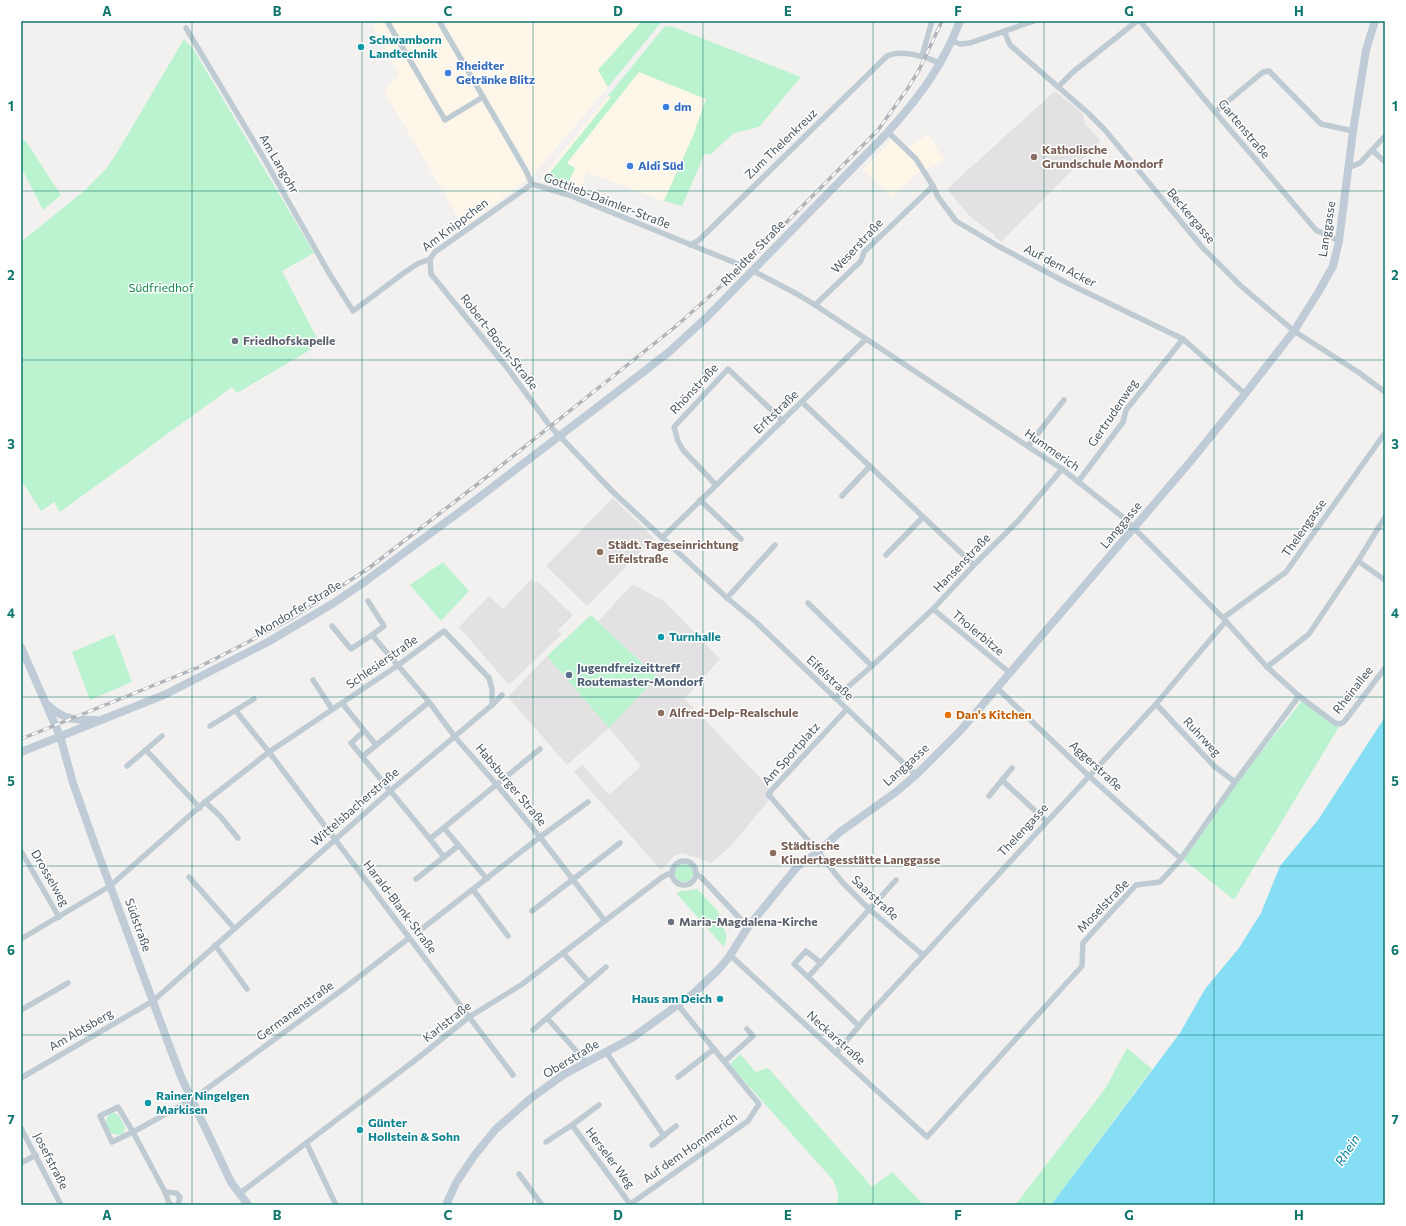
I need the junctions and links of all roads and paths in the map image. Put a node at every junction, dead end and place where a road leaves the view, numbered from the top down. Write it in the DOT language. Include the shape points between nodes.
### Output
graph roads {
  1 [pos="387,21"];
  2 [pos="439,21"];
  3 [pos="932,21"];
  4 [pos="960,21"];
  5 [pos="1034,21"];
  6 [pos="1138,21"];
  7 [pos="1375,21"];
  8 [pos="186,28"];
  9 [pos="1004,31"];
  10 [pos="952,41"];
  11 [pos="922,56"];
  12 [pos="940,64"];
  13 [pos="1058,87"];
  14 [pos="483,97"];
  15 [pos="1215,112"];
  16 [pos="1353,131"];
  17 [pos="888,132"];
  18 [pos="1385,136"];
  19 [pos="1372,150"];
  20 [pos="1385,162"];
  21 [pos="1348,168"];
  22 [pos="532,184"];
  23 [pos="933,186"];
  24 [pos="1339,241"];
  25 [pos="689,245"];
  26 [pos="430,259"];
  27 [pos="738,264"];
  28 [pos="754,270"];
  29 [pos="815,305"];
  30 [pos="352,311"];
  31 [pos="1294,331"];
  32 [pos="866,339"];
  33 [pos="1183,339"];
  34 [pos="1385,392"];
  35 [pos="1245,394"];
  36 [pos="1064,400"];
  37 [pos="802,402"];
  38 [pos="783,421"];
  39 [pos="1385,433"];
  40 [pos="559,436"];
  41 [pos="1028,446"];
  42 [pos="870,466"];
  43 [pos="1062,469"];
  44 [pos="1078,482"];
  45 [pos="716,485"];
  46 [pos="842,496"];
  47 [pos="700,500"];
  48 [pos="923,517"];
  49 [pos="1385,517"];
  50 [pos="1133,529"];
  51 [pos="663,537"];
  52 [pos="741,539"];
  53 [pos="775,545"];
  54 [pos="886,555"];
  55 [pos="1358,561"];
  56 [pos="974,565"];
  57 [pos="1385,580"];
  58 [pos="727,598"];
  59 [pos="368,601"];
  60 [pos="808,603"];
  61 [pos="933,609"];
  62 [pos="1225,619"];
  63 [pos="332,626"];
  64 [pos="372,635"];
  65 [pos="21,646"];
  66 [pos="397,666"];
  67 [pos="872,666"];
  68 [pos="1267,666"];
  69 [pos="1385,668"];
  70 [pos="1010,673"];
  71 [pos="314,680"];
  72 [pos="997,688"];
  73 [pos="502,695"];
  74 [pos="1299,696"];
  75 [pos="835,698"];
  76 [pos="254,699"];
  77 [pos="428,702"];
  78 [pos="46,703"];
  79 [pos="342,703"];
  80 [pos="1156,704"];
  81 [pos="492,705"];
  82 [pos="332,709"];
  83 [pos="847,709"];
  84 [pos="236,711"];
  85 [pos="102,719"];
  86 [pos="210,726"];
  87 [pos="364,731"];
  88 [pos="60,736"];
  89 [pos="162,736"];
  90 [pos="455,737"];
  91 [pos="376,745"];
  92 [pos="540,749"];
  93 [pos="146,750"];
  94 [pos="21,752"];
  95 [pos="269,752"];
  96 [pos="363,756"];
  97 [pos="127,766"];
  98 [pos="1012,768"];
  99 [pos="916,775"];
  100 [pos="1089,776"];
  101 [pos="1002,780"];
  102 [pos="1235,782"];
  103 [pos="497,785"];
  104 [pos="390,791"];
  105 [pos="989,796"];
  106 [pos="205,802"];
  107 [pos="588,802"];
  108 [pos="200,808"];
  109 [pos="1046,821"];
  110 [pos="444,828"];
  111 [pos="540,837"];
  112 [pos="238,838"];
  113 [pos="335,839"];
  114 [pos="430,839"];
  115 [pos="620,843"];
  116 [pos="458,846"];
  117 [pos="21,851"];
  118 [pos="818,852"];
  119 [pos="444,857"];
  120 [pos="1181,859"];
  121 [pos="672,874"];
  122 [pos="696,874"];
  123 [pos="189,877"];
  124 [pos="573,878"];
  125 [pos="487,879"];
  126 [pos="416,880"];
  127 [pos="896,880"];
  128 [pos="110,886"];
  129 [pos="474,890"];
  130 [pos="869,909"];
  131 [pos="532,911"];
  132 [pos="59,916"];
  133 [pos="605,921"];
  134 [pos="748,927"];
  135 [pos="234,928"];
  136 [pos="423,928"];
  137 [pos="508,936"];
  138 [pos="409,938"];
  139 [pos="21,939"];
  140 [pos="215,945"];
  141 [pos="563,953"];
  142 [pos="730,955"];
  143 [pos="923,955"];
  144 [pos="821,963"];
  145 [pos="606,967"];
  146 [pos="808,977"];
  147 [pos="589,982"];
  148 [pos="68,983"];
  149 [pos="247,989"];
  150 [pos="153,1001"];
  151 [pos="678,1005"];
  152 [pos="21,1010"];
  153 [pos="469,1017"];
  154 [pos="547,1018"];
  155 [pos="859,1026"];
  156 [pos="533,1030"];
  157 [pos="747,1030"];
  158 [pos="714,1049"];
  159 [pos="606,1052"];
  160 [pos="836,1053"];
  161 [pos="725,1061"];
  162 [pos="587,1063"];
  163 [pos="513,1075"];
  164 [pos="678,1076"];
  165 [pos="21,1078"];
  166 [pos="193,1099"];
  167 [pos="599,1105"];
  168 [pos="572,1125"];
  169 [pos="676,1126"];
  170 [pos="21,1128"];
  171 [pos="133,1132"];
  172 [pos="664,1136"];
  173 [pos="927,1137"];
  174 [pos="546,1142"];
  175 [pos="307,1144"];
  176 [pos="652,1145"];
  177 [pos="36,1156"];
  178 [pos="21,1163"];
  179 [pos="519,1174"];
  180 [pos="165,1192"];
  181 [pos="239,1194"];
  182 [pos="630,1204"];
  183 [pos="61,1205"];
  184 [pos="172,1205"];
  185 [pos="178,1205"];
  186 [pos="248,1205"];
  187 [pos="336,1205"];
  188 [pos="446,1205"];
  189 [pos="542,1205"];
  1 -- 14 [label="street" via="445,120"];
  2 -- 14 [label="street, Gottlieb-Daimler-Straße"];
  3 -- 11 [label="street"];
  4 -- 10 [label="street, Rheidter Straße"];
  5 -- 9 [label="street"];
  6 -- 13 [label="street" via="1073,72"];
  6 -- 15 [label="street, Gartenstraße"];
  7 -- 16 [label="street, Langgasse" via="1366,50"];
  8 -- 30 [label="street, Am Langohr"];
  9 -- 10 [label="street" via="967,44"];
  9 -- 13 [label="street, Beckergasse" via="1010,45"];
  10 -- 12 [label="street, Rheidter Straße"];
  11 -- 12 [label="street"];
  11 -- 25 [label="street, Zum Thelenkreuz" via="887,56 698,241"];
  12 -- 17 [label="street, Rheidter Straße" via="924,89"];
  13 -- 31 [label="street, Beckergasse" via="1105,130 1203,248 1241,286"];
  14 -- 22 [label="street, Gottlieb-Daimler-Straße"];
  15 -- 16 [label="street" via="1263,72 1269,70 1321,124"];
  15 -- 24 [label="street, Gartenstraße" via="1316,230"];
  16 -- 21 [label="street, Langgasse"];
  17 -- 23 [label="street, Auf dem Acker" via="916,159"];
  17 -- 28 [label="street, Rheidter Straße"];
  18 -- 19 [label="street"];
  19 -- 20 [label="street"];
  19 -- 21 [label="street" via="1360,163"];
  21 -- 24 [label="street, Langgasse"];
  22 -- 25 [label="street, Gottlieb-Daimler-Straße" via="569,195"];
  22 -- 26 [label="street, Am Knippchen" via="435,252"];
  23 -- 29 [label="street, Weserstraße" via="864,252 861,261"];
  23 -- 33 [label="street, Auf dem Acker" via="956,221 1067,283"];
  24 -- 31 [label="street, Langgasse" via="1333,266"];
  25 -- 27 [label="street, Gottlieb-Daimler-Straße"];
  26 -- 30 [label="street, Am Knippchen" via="417,264"];
  26 -- 40 [label="street, Robert-Bosch-Straße" via="431,274"];
  28 -- 29 [label="street, Hummerich"];
  28 -- 40 [label="street, Rheidter Straße" via="669,352"];
  29 -- 32 [label="street, Hummerich"];
  31 -- 34 [label="street, Beckergasse"];
  31 -- 35 [label="street, Langgasse"];
  32 -- 37 [label="street, Erftstraße"];
  32 -- 41 [label="street, Hummerich"];
  33 -- 35 [label="street, Auf dem Acker"];
  33 -- 44 [label="street, Gertrudenweg" via="1126,410 1123,422"];
  35 -- 50 [label="street, Langgasse"];
  36 -- 41 [label="street"];
  37 -- 38 [label="street, Erftstraße"];
  37 -- 42 [label="street"];
  38 -- 45 [label="street, Erftstraße"];
  38 -- 45 [label="street, Rhönstraße" via="728,369 674,427 683,450"];
  39 -- 62 [label="street, Thelengasse" via="1286,572"];
  40 -- 51 [label="street, Eifelstraße" via="612,491"];
  40 -- 85 [label="street, Mondorfer Straße" via="363,583 312,616 268,642 164,695"];
  41 -- 43 [label="street, Hummerich"];
  42 -- 46 [label="street"];
  42 -- 48 [label="street"];
  43 -- 44 [label="street, Hummerich"];
  43 -- 56 [label="street, Hansenstraße" via="1019,520"];
  44 -- 50 [label="street, Hummerich" via="1124,518"];
  45 -- 47 [label="street, Erftstraße"];
  47 -- 51 [label="street, Erftstraße"];
  47 -- 52 [label="street"];
  48 -- 54 [label="street"];
  48 -- 56 [label="street"];
  49 -- 55 [label="street"];
  50 -- 62 [label="street, Hummerich"];
  50 -- 70 [label="street, Langgasse"];
  51 -- 58 [label="street, Eifelstraße"];
  53 -- 58 [label="street"];
  55 -- 57 [label="street"];
  55 -- 68 [label="street" via="1309,634"];
  56 -- 61 [label="street, Hansenstraße"];
  58 -- 75 [label="street, Eifelstraße" via="756,622"];
  59 -- 64 [label="street" via="384,626"];
  60 -- 67 [label="street"];
  61 -- 67 [label="street, Hansenstraße"];
  61 -- 70 [label="street, Tholerbitze"];
  62 -- 68 [label="street, Hummerich"];
  62 -- 80 [label="street, Thelengasse"];
  63 -- 64 [label="street" via="351,649"];
  64 -- 66 [label="street, Habsburger Straße"];
  65 -- 78 [label="street, Südstraße"];
  66 -- 77 [label="street, Habsburger Straße"];
  66 -- 79 [label="street, Schlesierstraße"];
  66 -- 81 [label="street, Schlesierstraße" via="444,631 489,678"];
  67 -- 75 [label="street, Hansenstraße"];
  68 -- 74 [label="street, Hummerich"];
  69 -- 74 [label="street, Rheinallee" via="1340,724"];
  70 -- 72 [label="street, Langgasse"];
  71 -- 82 [label="street"];
  72 -- 99 [label="street, Langgasse" via="961,730"];
  72 -- 100 [label="street, Aggerstraße"];
  73 -- 81 [label="street, Wittelsbacherstraße"];
  74 -- 102 [label="street, Moselstraße"];
  75 -- 83 [label="street, Eifelstraße"];
  76 -- 84 [label="street"];
  77 -- 90 [label="street, Habsburger Straße"];
  77 -- 91 [label="street"];
  78 -- 85 [label="street" via="57,714 68,718"];
  78 -- 88 [label="street, Südstraße"];
  79 -- 82 [label="street, Schlesierstraße"];
  79 -- 87 [label="street"];
  80 -- 100 [label="street, Thelengasse"];
  80 -- 102 [label="street, Ruhrweg" via="1214,766"];
  81 -- 90 [label="street, Wittelsbacherstraße"];
  82 -- 95 [label="street, Schlesierstraße"];
  83 -- 99 [label="street, Eifelstraße"];
  83 -- 118 [label="street, Am Sportplatz" via="768,794"];
  84 -- 86 [label="street"];
  84 -- 95 [label="street"];
  85 -- 88 [label="street, Mondorfer Straße"];
  87 -- 91 [label="street"];
  87 -- 96 [label="street" via="351,743"];
  88 -- 94 [label="street, Mondorfer Straße"];
  88 -- 128 [label="street, Südstraße" via="73,783"];
  89 -- 93 [label="street"];
  90 -- 103 [label="street, Habsburger Straße"];
  90 -- 104 [label="street, Wittelsbacherstraße"];
  91 -- 96 [label="street"];
  92 -- 103 [label="street"];
  93 -- 97 [label="street"];
  93 -- 108 [label="street"];
  95 -- 106 [label="street, Schlesierstraße"];
  95 -- 113 [label="street, Harald-Blank-Straße"];
  96 -- 104 [label="street"];
  98 -- 101 [label="street"];
  99 -- 118 [label="street, Langgasse" via="840,832"];
  100 -- 109 [label="street, Thelengasse"];
  100 -- 120 [label="street, Aggerstraße"];
  101 -- 105 [label="street"];
  101 -- 109 [label="street"];
  102 -- 120 [label="street, Moselstraße"];
  103 -- 110 [label="street"];
  103 -- 111 [label="street, Habsburger Straße"];
  104 -- 113 [label="street, Wittelsbacherstraße"];
  104 -- 114 [label="street"];
  106 -- 108 [label="street, Schlesierstraße"];
  106 -- 112 [label="street"];
  107 -- 111 [label="street"];
  108 -- 128 [label="street, Schlesierstraße"];
  109 -- 143 [label="street, Thelengasse"];
  110 -- 114 [label="street"];
  110 -- 116 [label="street"];
  111 -- 124 [label="street, Habsburger Straße"];
  111 -- 125 [label="street"];
  113 -- 135 [label="street, Wittelsbacherstraße"];
  113 -- 138 [label="street, Harald-Blank-Straße"];
  114 -- 119 [label="street"];
  115 -- 124 [label="street"];
  116 -- 119 [label="street"];
  116 -- 125 [label="street"];
  117 -- 132 [label="street, Drosselweg"];
  118 -- 130 [label="street, Saarstraße" via="842,882"];
  118 -- 134 [label="street, Langgasse" via="797,867"];
  119 -- 126 [label="street"];
  120 -- 173 [label="street, Moselstraße" via="1160,882 1136,885 1090,935 1083,943 1082,966"];
  121 -- 122 [label="street" via="676,882 684,885 692,882"];
  121 -- 122 [label="street, Karlstraße" via="675,864 685,861 690,862"];
  121 -- 133 [label="street, Karlstraße" via="661,878"];
  122 -- 134 [label="street, Karlstraße" via="702,877"];
  123 -- 135 [label="street"];
  124 -- 131 [label="street"];
  124 -- 133 [label="street, Habsburger Straße"];
  125 -- 129 [label="street"];
  127 -- 130 [label="street"];
  128 -- 132 [label="street, Schlesierstraße"];
  128 -- 150 [label="street, Südstraße"];
  129 -- 136 [label="street"];
  129 -- 137 [label="street"];
  130 -- 143 [label="street, Saarstraße"];
  130 -- 144 [label="street"];
  132 -- 139 [label="street, Schlesierstraße"];
  133 -- 141 [label="street, Karlstraße"];
  134 -- 142 [label="street, Langgasse"];
  135 -- 140 [label="street, Wittelsbacherstraße"];
  138 -- 153 [label="street, Harald-Blank-Straße"];
  138 -- 166 [label="street, Germanenstraße"];
  140 -- 149 [label="street"];
  140 -- 150 [label="street, Wittelsbacherstraße"];
  141 -- 147 [label="street"];
  141 -- 153 [label="street, Karlstraße"];
  142 -- 151 [label="street, Oberstraße" via="719,969"];
  142 -- 160 [label="street, Neckarstraße"];
  143 -- 155 [label="street, Thelengasse"];
  144 -- 146 [label="street"];
  144 -- 146 [label="street" via="806,951 794,964"];
  145 -- 147 [label="street"];
  146 -- 155 [label="street"];
  147 -- 154 [label="street"];
  148 -- 152 [label="street"];
  150 -- 165 [label="street, Am Abtsberg"];
  150 -- 166 [label="street, Südstraße" via="182,1079"];
  151 -- 158 [label="street"];
  151 -- 159 [label="street, Oberstraße" via="632,1038"];
  153 -- 163 [label="street, Harald-Blank-Straße"];
  153 -- 175 [label="street, Karlstraße"];
  154 -- 156 [label="street"];
  154 -- 162 [label="street"];
  155 -- 160 [label="street, Thelengasse"];
  157 -- 161 [label="street" via="753,1036"];
  158 -- 161 [label="street"];
  158 -- 164 [label="street"];
  159 -- 162 [label="street, Oberstraße"];
  159 -- 172 [label="street"];
  160 -- 173 [label="street, Neckarstraße"];
  161 -- 182 [label="street, Auf dem Hommerich" via="759,1104 748,1121"];
  162 -- 188 [label="street, Oberstraße" via="563,1075 530,1099 495,1130 470,1161"];
  166 -- 171 [label="street, Germanenstraße"];
  166 -- 181 [label="street, Südstraße"];
  167 -- 168 [label="street, Herseler Weg"];
  168 -- 174 [label="street, Herseler Weg"];
  168 -- 182 [label="street, Herseler Weg"];
  169 -- 172 [label="street"];
  170 -- 177 [label="street, Josefstraße"];
  171 -- 171 [label="street" via="112,1142 100,1116 118,1107"];
  171 -- 180 [label="street"];
  172 -- 176 [label="street"];
  175 -- 181 [label="street, Karlstraße"];
  175 -- 187 [label="street"];
  177 -- 178 [label="street"];
  177 -- 183 [label="street, Josefstraße"];
  179 -- 189 [label="street"];
  180 -- 184 [label="street" via="169,1204"];
  180 -- 185 [label="street" via="176,1193 180,1197"];
  181 -- 186 [label="street, Südstraße"];
}
